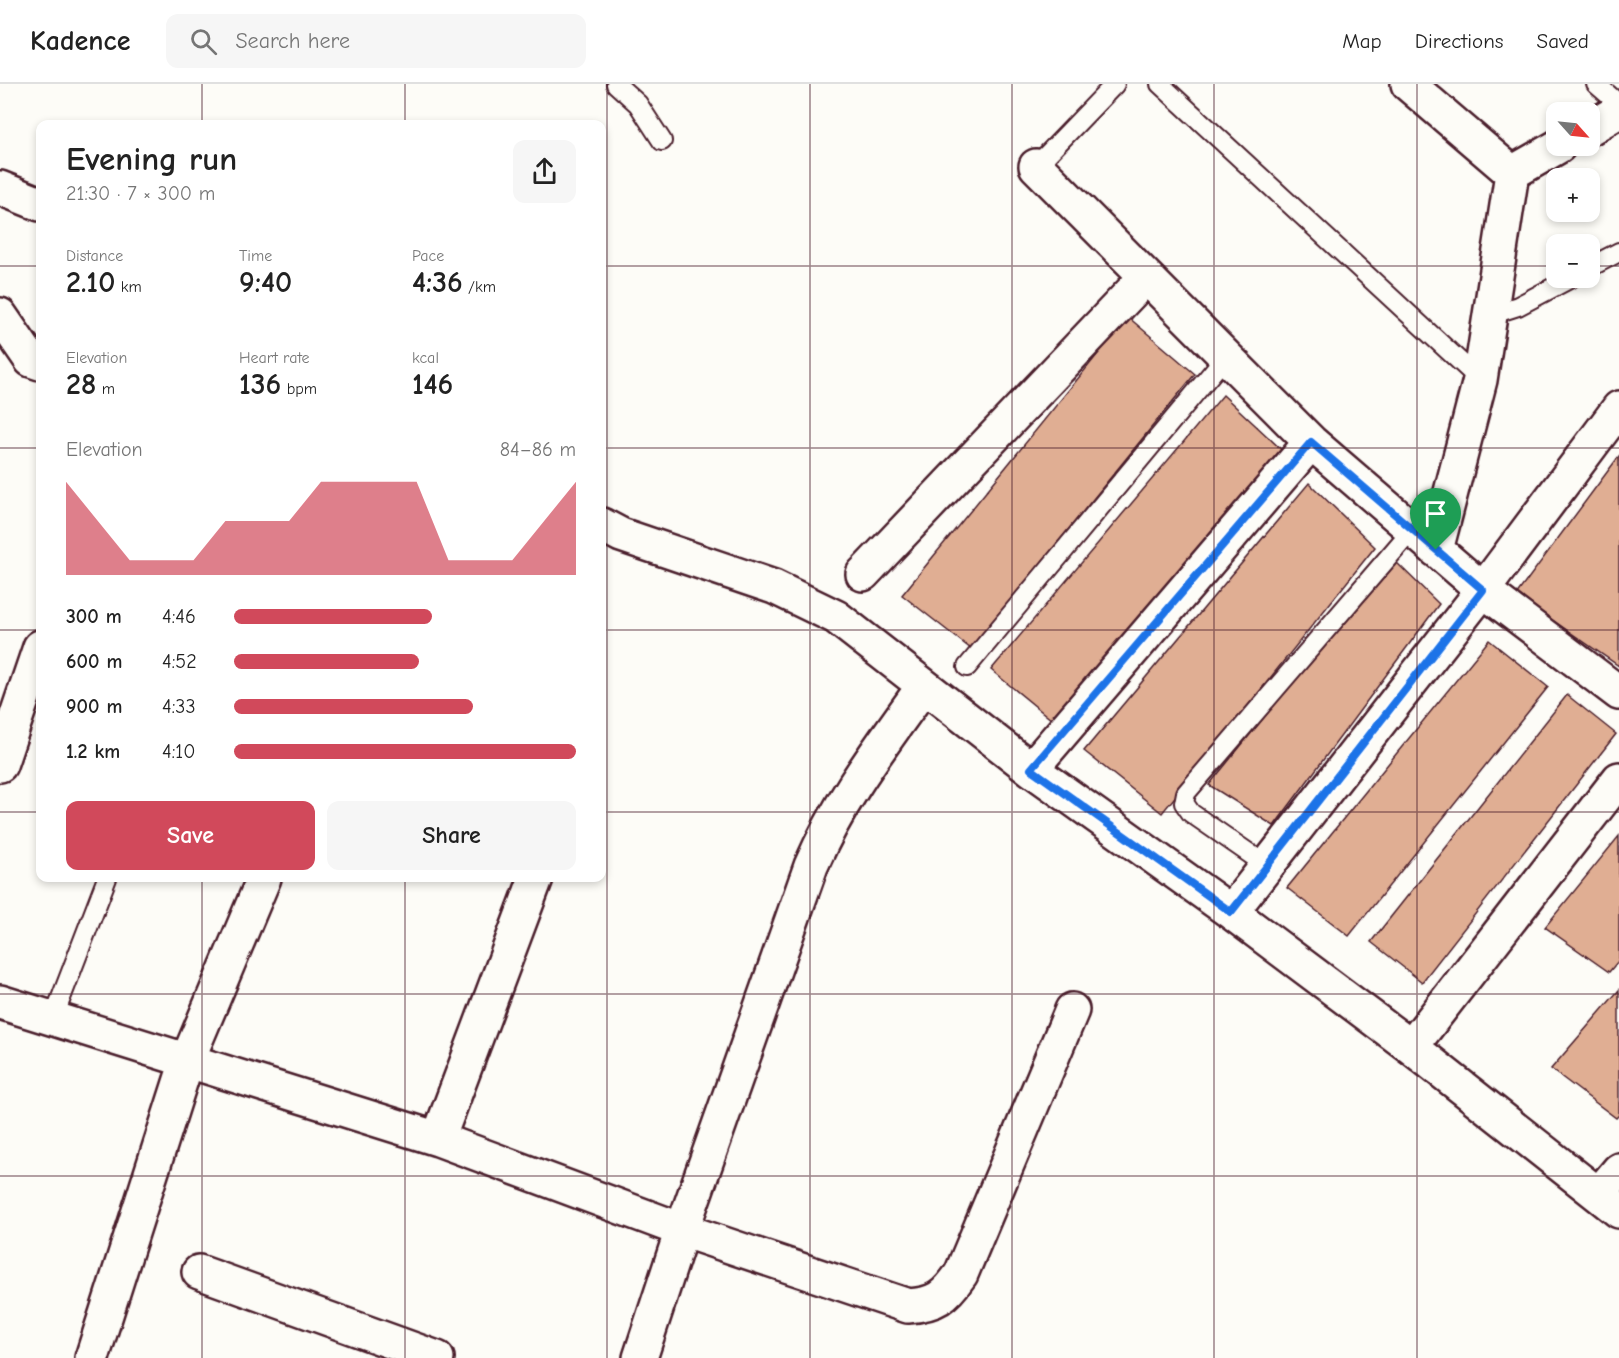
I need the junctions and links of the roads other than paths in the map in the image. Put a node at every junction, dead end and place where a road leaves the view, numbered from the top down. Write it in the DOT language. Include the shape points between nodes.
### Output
graph roads {
  1 [pos="616,84"];
  2 [pos="1114,84"];
  3 [pos="1160,84"];
  4 [pos="1407,84"];
  5 [pos="1596,84"];
  6 [pos="1619,104"];
  7 [pos="1619,111"];
  8 [pos="1600,122"];
  9 [pos="662,141"];
  10 [pos="1546,153"];
  11 [pos="1036,166"];
  12 [pos="1512,173"];
  13 [pos="2,198"];
  14 [pos="36,203"];
  15 [pos="1619,252"];
  16 [pos="1600,262"];
  17 [pos="1146,277"];
  18 [pos="1552,288"];
  19 [pos="0,315"];
  20 [pos="1490,315"];
  21 [pos="1226,356"];
  22 [pos="36,362"];
  23 [pos="1480,380"];
  24 [pos="1619,408"];
  25 [pos="1311,442"];
  26 [pos="606,526"];
  27 [pos="1424,540"];
  28 [pos="863,574"];
  29 [pos="1483,590"];
  30 [pos="36,659"];
  31 [pos="967,667"];
  32 [pos="923,687"];
  33 [pos="1619,693"];
  34 [pos="0,765"];
  35 [pos="1031,769"];
  36 [pos="1619,779"];
  37 [pos="1266,866"];
  38 [pos="105,882"];
  39 [pos="262,882"];
  40 [pos="534,882"];
  41 [pos="1231,912"];
  42 [pos="0,1002"];
  43 [pos="1072,1010"];
  44 [pos="53,1018"];
  45 [pos="1412,1047"];
  46 [pos="187,1061"];
  47 [pos="438,1139"];
  48 [pos="1612,1192"];
  49 [pos="682,1230"];
  50 [pos="199,1272"];
  51 [pos="92,1358"];
  52 [pos="437,1358"];
  53 [pos="640,1358"];
  1 -- 9 [label="lane" via="638,104"];
  2 -- 11 [label="lane"];
  3 -- 23 [label="lane"];
  4 -- 12 [label="street"];
  5 -- 6 [label="lane"];
  7 -- 8 [label="street"];
  10 -- 12 [label="street"];
  11 -- 17 [label="street"];
  12 -- 20 [label="street"];
  13 -- 14 [label="street"];
  15 -- 16 [label="lane"];
  17 -- 21 [label="street"];
  17 -- 28 [label="street"];
  18 -- 20 [label="lane"];
  19 -- 22 [label="street"];
  20 -- 23 [label="street"];
  21 -- 25 [label="street"];
  21 -- 31 [label="lane"];
  23 -- 27 [label="street"];
  24 -- 29 [label="street"];
  25 -- 27 [label="street"];
  25 -- 35 [label="street"];
  26 -- 32 [label="street" via="807,601 836,617"];
  27 -- 29 [label="street"];
  27 -- 37 [label="lane" via="1186,793 1184,803 1191,813"];
  29 -- 33 [label="street"];
  29 -- 37 [label="street"];
  30 -- 34 [label="street"];
  32 -- 35 [label="street"];
  32 -- 49 [label="street" via="830,822"];
  35 -- 41 [label="street"];
  36 -- 45 [label="street"];
  37 -- 41 [label="street"];
  38 -- 44 [label="lane"];
  39 -- 46 [label="street"];
  40 -- 47 [label="street"];
  41 -- 45 [label="street"];
  42 -- 44 [label="street"];
  43 -- 49 [label="street" via="961,1274 948,1292 928,1304 908,1306"];
  44 -- 46 [label="street"];
  45 -- 48 [label="street"];
  46 -- 47 [label="street"];
  46 -- 51 [label="street"];
  47 -- 49 [label="street"];
  49 -- 53 [label="street"];
  50 -- 52 [label="street"];
}
